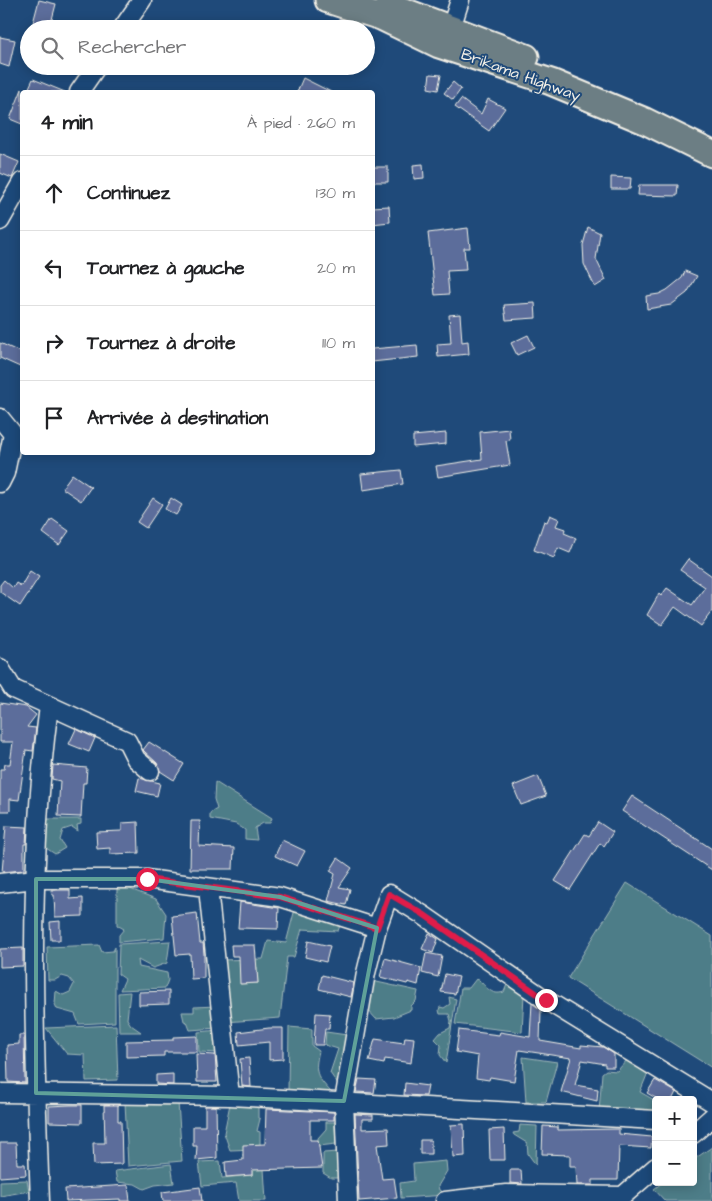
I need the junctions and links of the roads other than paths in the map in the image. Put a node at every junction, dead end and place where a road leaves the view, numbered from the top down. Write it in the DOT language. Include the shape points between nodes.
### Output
graph roads {
  1 [pos="142,0"];
  2 [pos="328,0"];
  3 [pos="374,0"];
  4 [pos="460,0"];
  5 [pos="128,20"];
  6 [pos="445,37"];
  7 [pos="91,75"];
  8 [pos="80,90"];
  9 [pos="712,136"];
  10 [pos="712,154"];
  11 [pos="20,186"];
  12 [pos="0,221"];
  13 [pos="0,418"];
  14 [pos="0,483"];
  15 [pos="0,668"];
  16 [pos="7,689"];
  17 [pos="49,706"];
  18 [pos="150,771"];
  19 [pos="36,879"];
  20 [pos="0,883"];
  21 [pos="208,888"];
  22 [pos="377,928"];
  23 [pos="0,1093"];
  24 [pos="36,1093"];
  25 [pos="230,1096"];
  26 [pos="344,1101"];
  27 [pos="712,1102"];
  28 [pos="652,1120"];
  29 [pos="652,1170"];
  30 [pos="620,1198"];
  31 [pos="40,1201"];
  32 [pos="348,1201"];
  33 [pos="445,1201"];
  1 -- 5 [label="street"];
  2 -- 6 [label="highway, Brikama Highway"];
  3 -- 6 [label="highway, Brikama Highway"];
  4 -- 6 [label="street"];
  6 -- 9 [label="highway, Brikama Highway" via="563,72"];
  6 -- 10 [label="highway, Brikama Highway" via="645,121"];
  7 -- 8 [label="street"];
  11 -- 12 [label="street"];
  13 -- 14 [label="street" via="13,434"];
  15 -- 16 [label="street"];
  16 -- 17 [label="street"];
  17 -- 18 [label="street" via="127,741 136,759"];
  17 -- 19 [label="street" via="41,767"];
  19 -- 20 [label="street"];
  19 -- 21 [label="street" via="147,879"];
  19 -- 24 [label="street"];
  21 -- 22 [label="street" via="280,897"];
  21 -- 25 [label="street"];
  22 -- 26 [label="street" via="366,972"];
  22 -- 27 [label="street" via="389,894 546,1000"];
  23 -- 24 [label="street"];
  24 -- 25 [label="street"];
  24 -- 31 [label="street"];
  25 -- 26 [label="street"];
  26 -- 28 [label="street"];
  26 -- 32 [label="street"];
  29 -- 30 [label="street"];
  30 -- 33 [label="street" via="506,1194"];
}
